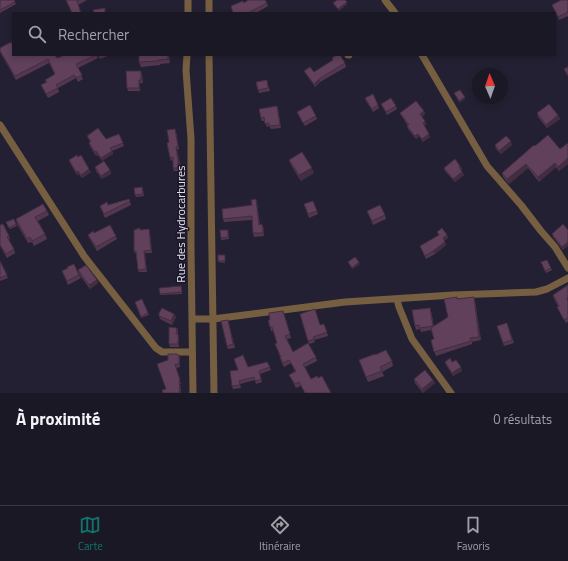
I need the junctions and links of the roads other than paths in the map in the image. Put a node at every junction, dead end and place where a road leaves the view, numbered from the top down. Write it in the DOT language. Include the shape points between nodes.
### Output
graph roads {
  1 [pos="188,0"];
  2 [pos="209,0"];
  3 [pos="385,0"];
  4 [pos="188,12"];
  5 [pos="209,12"];
  6 [pos="394,12"];
  7 [pos="187,56"];
  8 [pos="209,56"];
  9 [pos="423,56"];
  10 [pos="0,125"];
  11 [pos="568,268"];
  12 [pos="568,278"];
  13 [pos="397,299"];
  14 [pos="192,319"];
  15 [pos="213,319"];
  16 [pos="192,352"];
  17 [pos="193,393"];
  18 [pos="214,393"];
  19 [pos="451,393"];
  1 -- 4 [label="street"];
  2 -- 5 [label="street"];
  3 -- 6 [label="street"];
  7 -- 14 [label="street, Rue des Hydrocarbures" via="191,138"];
  8 -- 15 [label="street"];
  9 -- 11 [label="street" via="487,166 555,247"];
  10 -- 16 [label="street" via="84,256 156,348 162,352"];
  12 -- 13 [label="street" via="536,292"];
  13 -- 15 [label="street" via="344,302"];
  13 -- 19 [label="street" via="412,340"];
  14 -- 15 [label="street"];
  14 -- 16 [label="street, Rue des Hydrocarbures"];
  15 -- 18 [label="street"];
  16 -- 17 [label="street, Rue des Hydrocarbures"];
}
